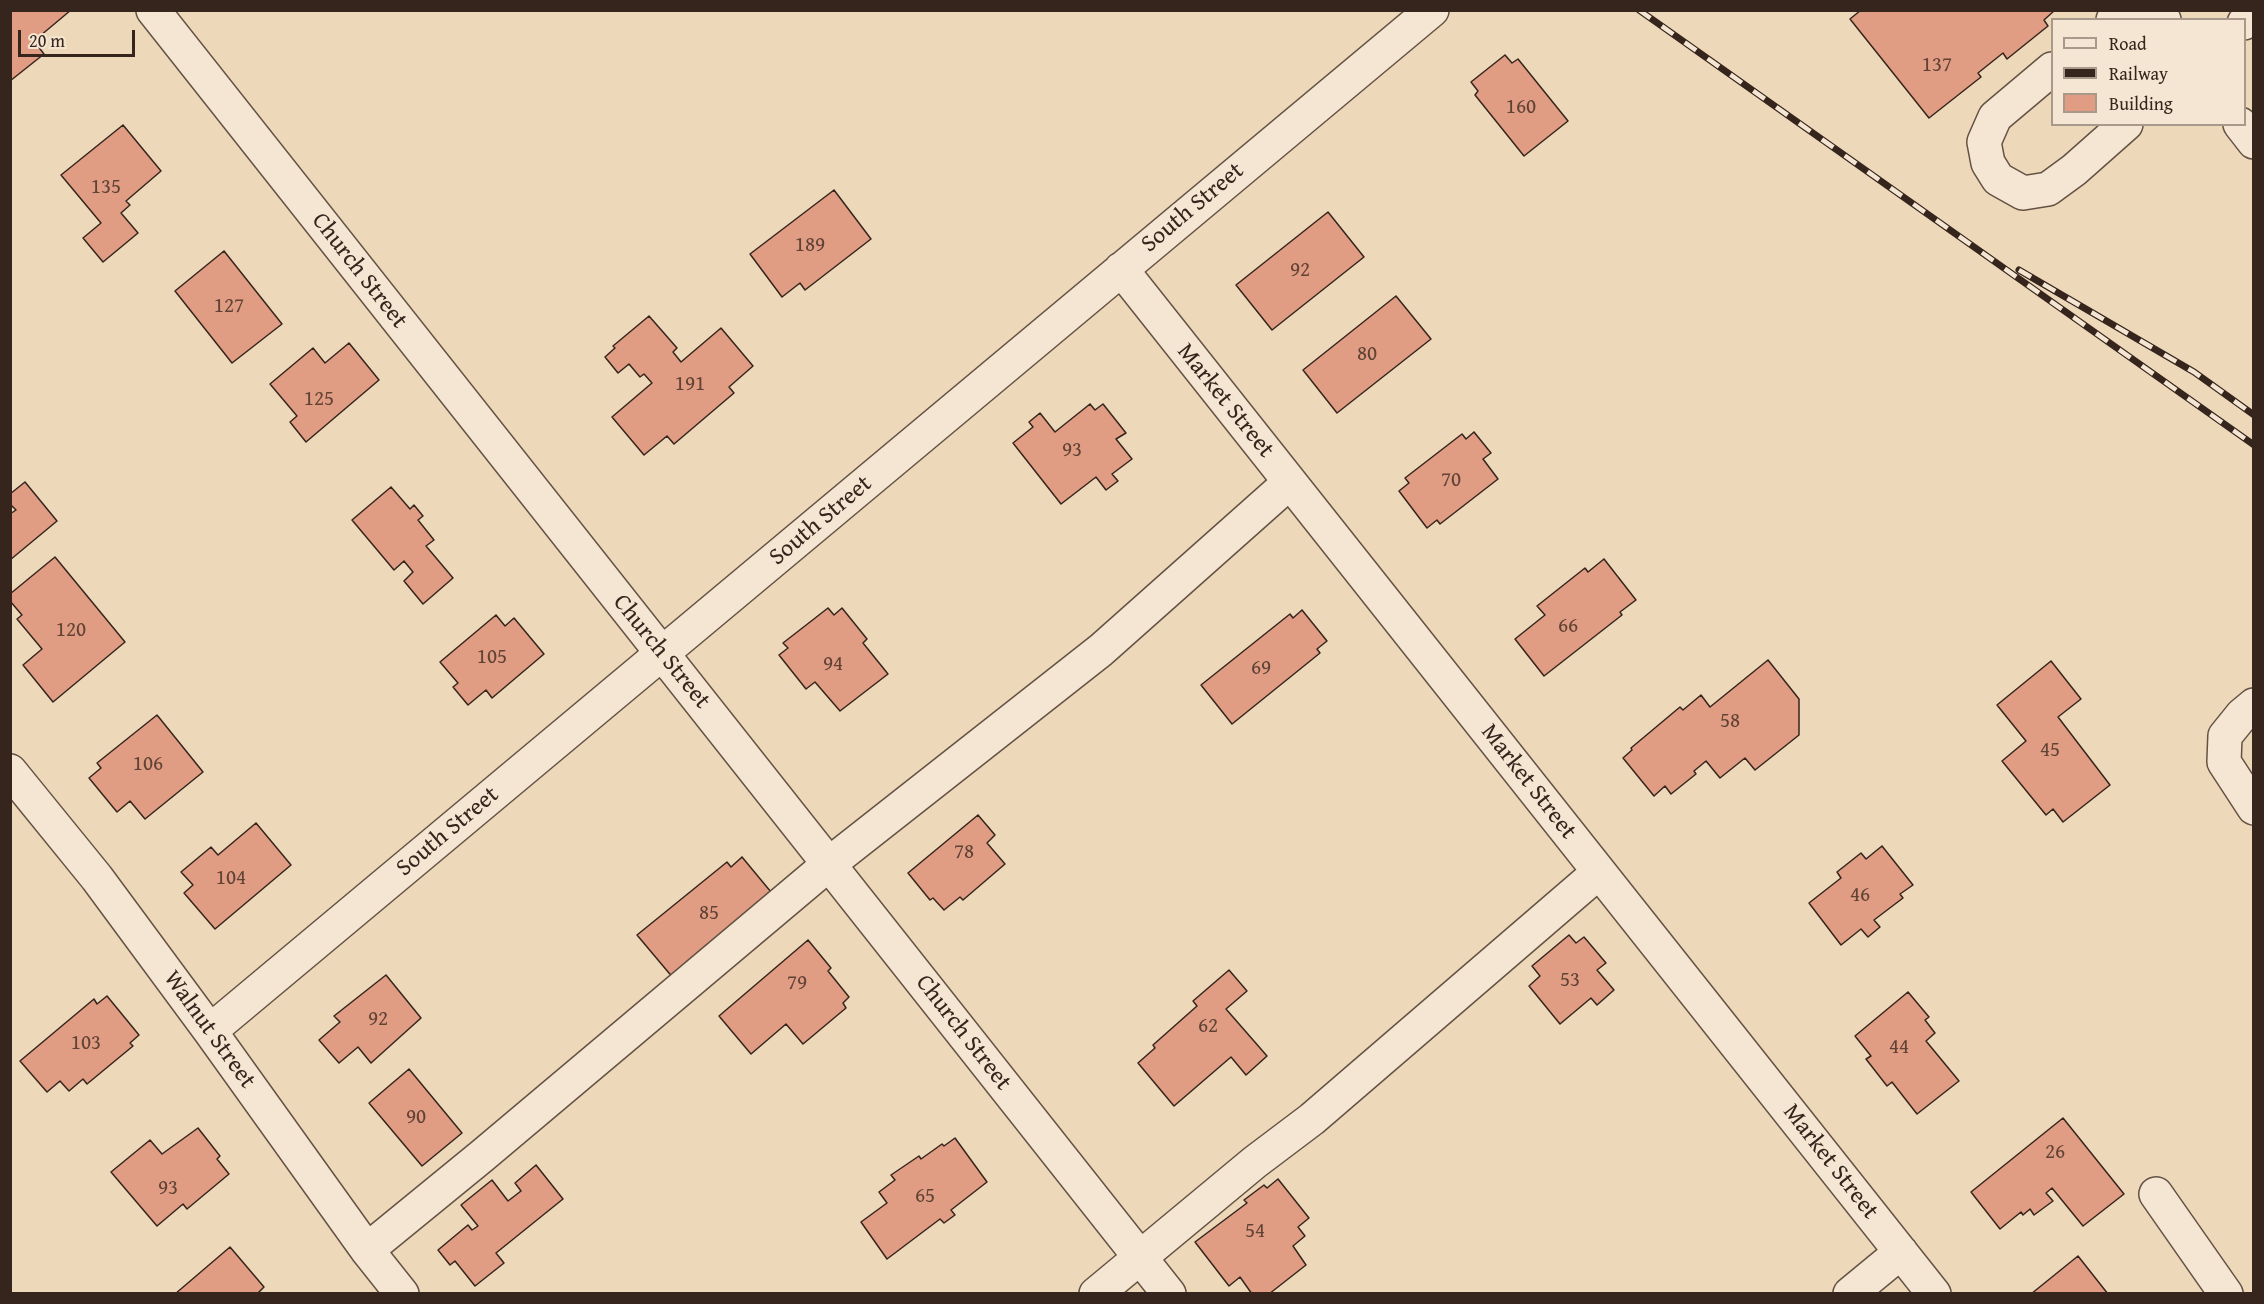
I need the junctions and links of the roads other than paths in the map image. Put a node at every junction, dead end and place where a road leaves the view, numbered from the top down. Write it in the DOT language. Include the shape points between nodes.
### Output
graph roads {
  1 [pos="153,10"];
  2 [pos="1432,10"];
  3 [pos="2130,10"];
  4 [pos="2115,18"];
  5 [pos="2051,70"];
  6 [pos="2124,126"];
  7 [pos="2241,126"];
  8 [pos="2253,142"];
  9 [pos="1121,269"];
  10 [pos="1290,482"];
  11 [pos="662,654"];
  12 [pos="2253,705"];
  13 [pos="10,771"];
  14 [pos="2253,808"];
  15 [pos="829,864"];
  16 [pos="1599,872"];
  17 [pos="210,1030"];
  18 [pos="2156,1194"];
  19 [pos="367,1250"];
  20 [pos="1901,1252"];
  21 [pos="1141,1257"];
  22 [pos="402,1293"];
  23 [pos="1096,1293"];
  24 [pos="1169,1293"];
  25 [pos="1850,1293"];
  26 [pos="1934,1293"];
  27 [pos="2226,1293"];
  1 -- 11 [label="street, Church Street"];
  2 -- 9 [label="street, South Street"];
  3 -- 4 [label="street"];
  5 -- 6 [label="street" via="1995,117 1984,142 1988,163 1998,179 2023,193 2048,189"];
  7 -- 8 [label="street"];
  9 -- 10 [label="street, Market Street"];
  9 -- 11 [label="street, South Street"];
  10 -- 15 [label="street" via="1101,650"];
  10 -- 16 [label="street, Market Street"];
  11 -- 15 [label="street, Church Street"];
  11 -- 17 [label="street, South Street"];
  12 -- 14 [label="street" via="2225,736 2224,762"];
  13 -- 17 [label="street, Walnut Street" via="97,878"];
  15 -- 19 [label="street"];
  15 -- 21 [label="street, Church Street"];
  16 -- 20 [label="street, Market Street"];
  16 -- 21 [label="street" via="1330,1104"];
  17 -- 19 [label="street, Walnut Street"];
  18 -- 27 [label="street"];
  19 -- 22 [label="street, Walnut Street"];
  20 -- 25 [label="street"];
  20 -- 26 [label="street, Market Street"];
  21 -- 23 [label="street"];
  21 -- 24 [label="street, Church Street"];
}
